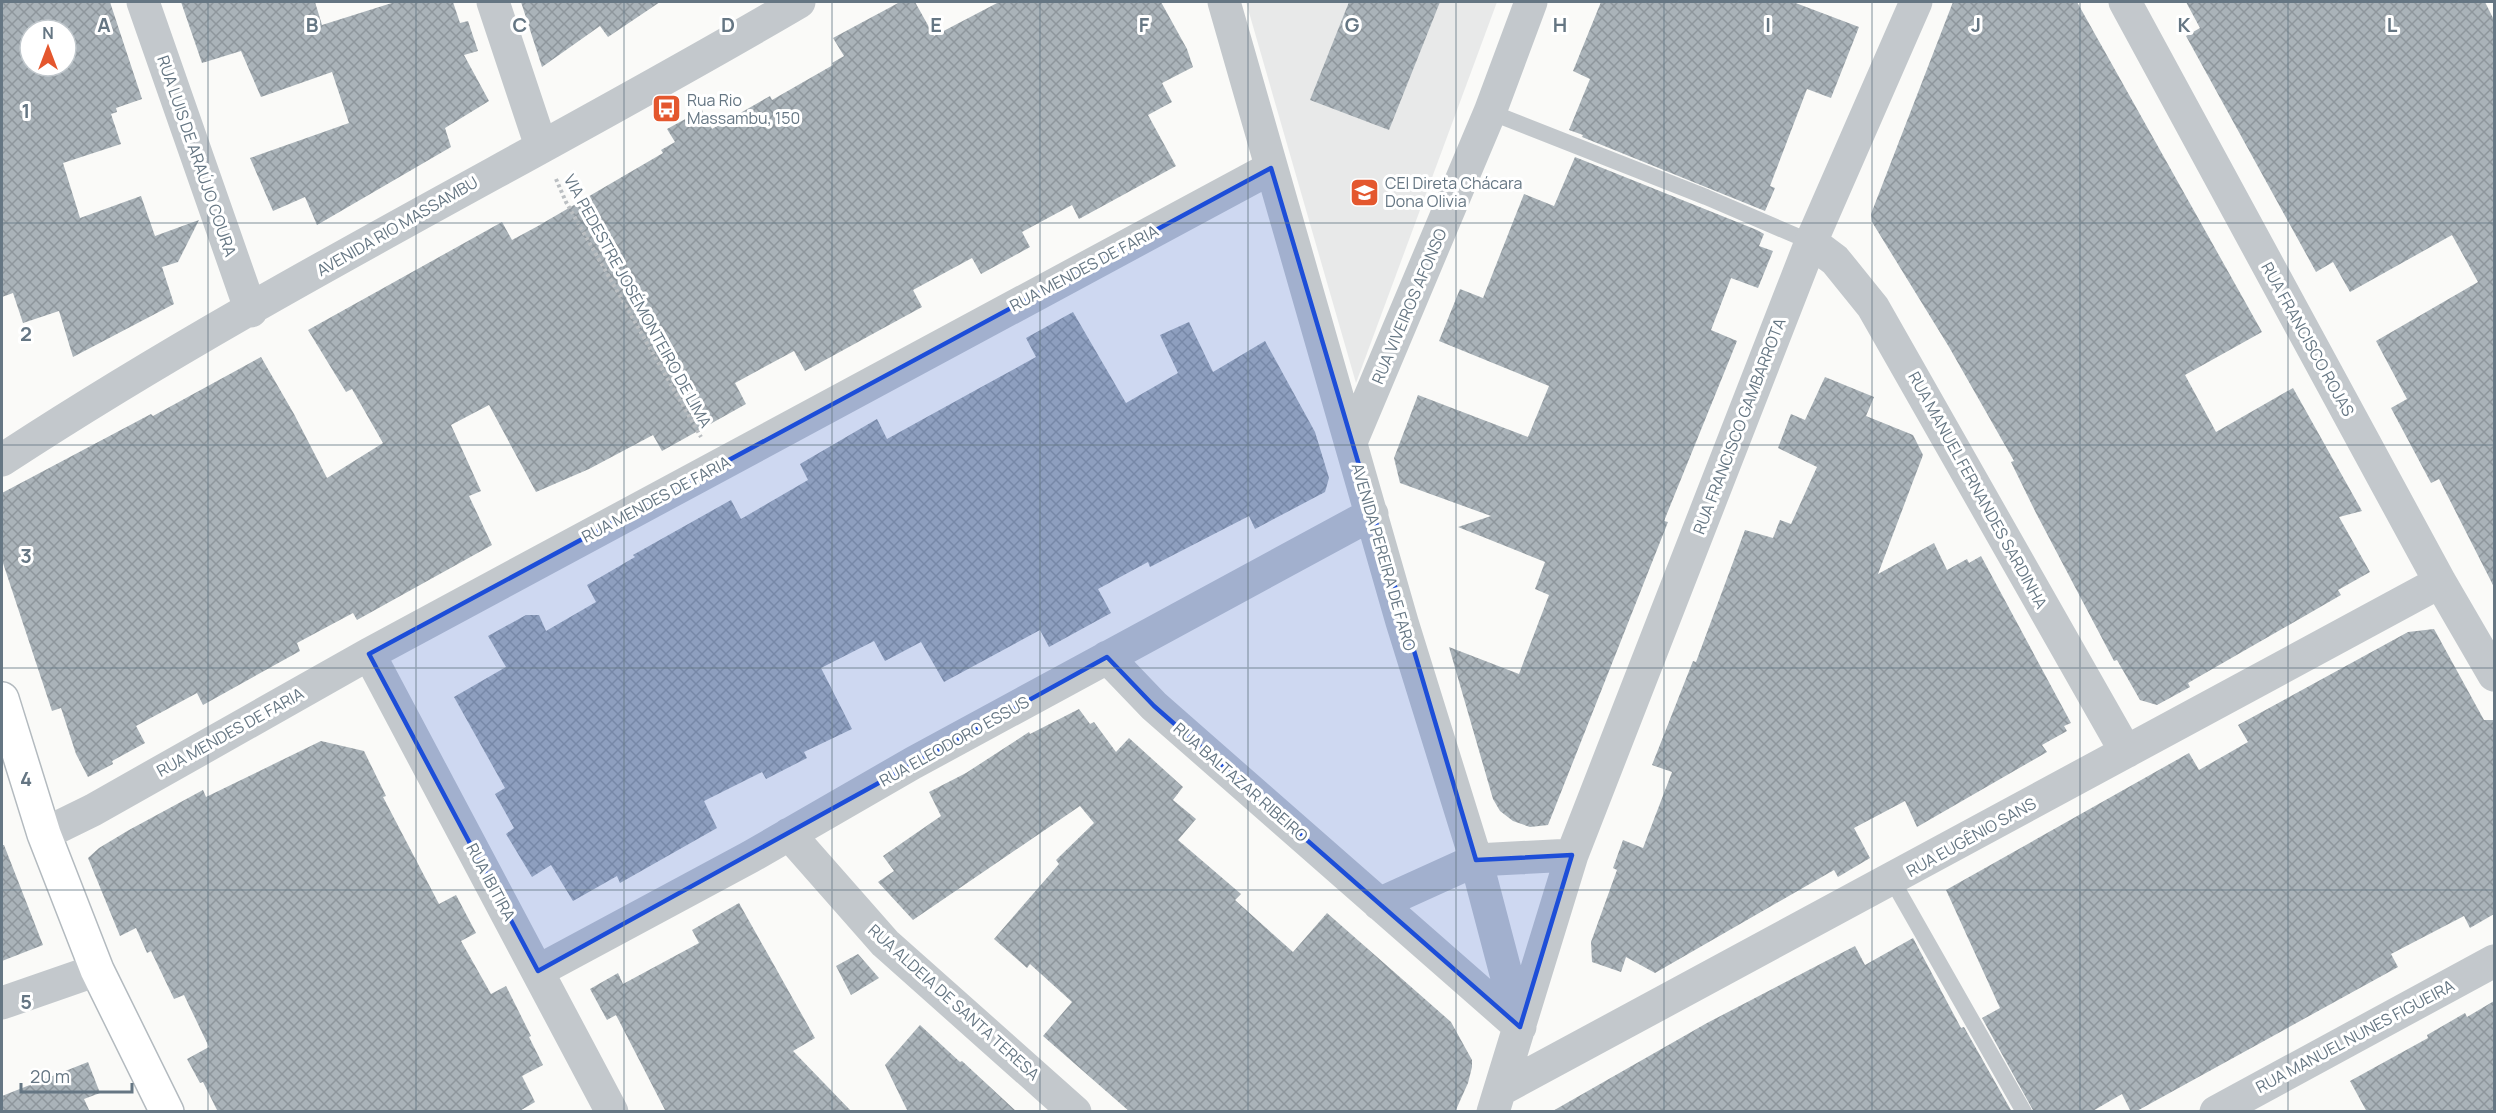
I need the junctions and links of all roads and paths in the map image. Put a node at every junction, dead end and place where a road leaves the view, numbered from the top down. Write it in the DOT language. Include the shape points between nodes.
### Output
graph roads {
  1 [pos="143,2"];
  2 [pos="493,2"];
  3 [pos="799,2"];
  4 [pos="1224,2"];
  5 [pos="1531,2"];
  6 [pos="1916,2"];
  7 [pos="2125,2"];
  8 [pos="1490,112"];
  9 [pos="541,146"];
  10 [pos="1271,168"];
  11 [pos="1811,242"];
  12 [pos="251,310"];
  13 [pos="1351,442"];
  14 [pos="2,460"];
  15 [pos="718,466"];
  16 [pos="1372,514"];
  17 [pos="2440,582"];
  18 [pos="369,654"];
  19 [pos="1107,657"];
  20 [pos="2494,675"];
  21 [pos="2,699"];
  22 [pos="6,733"];
  23 [pos="2126,752"];
  24 [pos="44,834"];
  25 [pos="789,834"];
  26 [pos="1572,855"];
  27 [pos="1476,860"];
  28 [pos="1892,880"];
  29 [pos="1379,903"];
  30 [pos="2494,961"];
  31 [pos="97,970"];
  32 [pos="538,971"];
  33 [pos="2,1003"];
  34 [pos="1520,1027"];
  35 [pos="1497,1100"];
  36 [pos="167,1112"];
  37 [pos="612,1112"];
  38 [pos="1075,1112"];
  39 [pos="2024,1112"];
  40 [pos="2216,1112"];
  1 -- 12 [label="street, RUA LUIS DE ARAÚJO COURA"];
  2 -- 9 [label="street"];
  3 -- 9 [label="street, AVENIDA RIO MASSAMBU"];
  4 -- 10 [label="street, AVENIDA PEREIRA DE FARO"];
  5 -- 8 [label="street, RUA VIVEIROS AFONSO"];
  6 -- 11 [label="street, RUA FRANCISCO GAMBARROTA"];
  7 -- 17 [label="street, RUA FRANCISCO ROJAS"];
  8 -- 11 [label="lane"];
  8 -- 13 [label="street, RUA VIVEIROS AFONSO"];
  9 -- 12 [label="street, AVENIDA RIO MASSAMBU"];
  9 -- 15 [label="path, VIA PEDESTRE JOSÉMONTEIRO DE LIMA" via="566,202"];
  10 -- 13 [label="street, AVENIDA PEREIRA DE FARO"];
  10 -- 15 [label="street, RUA MENDES DE FARIA"];
  11 -- 23 [label="street, RUA MANUEL FERNANDES SARDINHA" via="1835,261 1873,307"];
  11 -- 26 [label="street, RUA FRANCISCO GAMBARROTA"];
  12 -- 14 [label="street, AVENIDA RIO MASSAMBU" via="92,401"];
  13 -- 16 [label="street, AVENIDA PEREIRA DE FARO"];
  15 -- 18 [label="street, RUA MENDES DE FARIA"];
  16 -- 19 [label="street, RUA ELEODORO ESSUS"];
  16 -- 27 [label="street, AVENIDA PEREIRA DE FARO"];
  17 -- 20 [label="street, RUA FRANCISCO ROJAS"];
  17 -- 23 [label="street, RUA EUGÊNIO SANS"];
  18 -- 24 [label="street, RUA MENDES DE FARIA"];
  18 -- 32 [label="street, RUA IBITIRA"];
  19 -- 25 [label="street, RUA ELEODORO ESSUS"];
  19 -- 29 [label="street, RUA BALTAZAR RIBEIRO" via="1154,706"];
  21 -- 22 [label="main road"];
  22 -- 24 [label="main road"];
  23 -- 28 [label="street, RUA EUGÊNIO SANS"];
  24 -- 31 [label="main road"];
  25 -- 32 [label="street, RUA ELEODORO ESSUS"];
  25 -- 38 [label="street, RUA ALDEIA DE SANTA TERESA" via="885,943"];
  26 -- 27 [label="street"];
  26 -- 34 [label="street, RUA FRANCISCO GAMBARROTA"];
  27 -- 29 [label="street"];
  27 -- 34 [label="street, AVENIDA PEREIRA DE FARO"];
  28 -- 35 [label="street, RUA EUGÊNIO SANS"];
  28 -- 39 [label="lane"];
  29 -- 34 [label="street, RUA BALTAZAR RIBEIRO"];
  30 -- 40 [label="street, RUA MANUEL NUNES FIGUEIRA"];
  31 -- 33 [label="street"];
  31 -- 36 [label="main road"];
  32 -- 37 [label="street, RUA IBITIRA"];
  34 -- 35 [label="street"];
}
